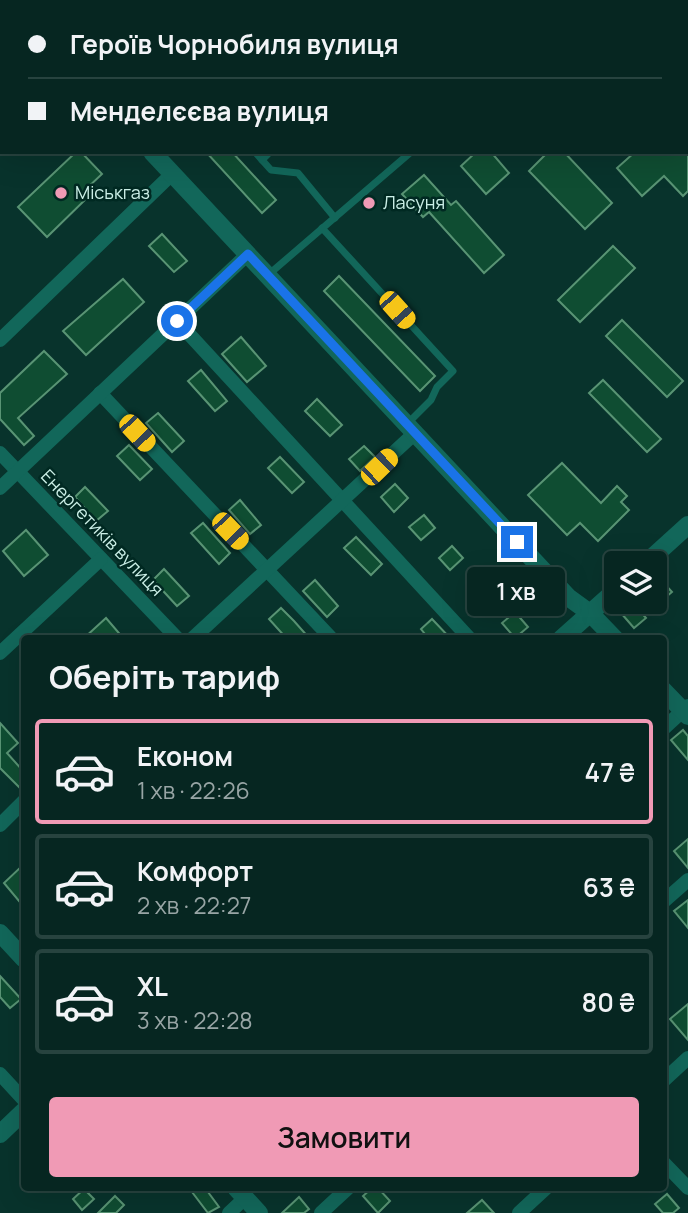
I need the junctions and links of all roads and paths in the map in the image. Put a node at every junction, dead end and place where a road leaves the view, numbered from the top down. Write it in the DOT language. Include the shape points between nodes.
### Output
graph roads {
  1 [pos="154,154"];
  2 [pos="257,154"];
  3 [pos="268,154"];
  4 [pos="409,154"];
  5 [pos="262,160"];
  6 [pos="172,174"];
  7 [pos="335,218"];
  8 [pos="323,228"];
  9 [pos="248,254"];
  10 [pos="267,275"];
  11 [pos="177,321"];
  12 [pos="0,340"];
  13 [pos="100,393"];
  14 [pos="411,429"];
  15 [pos="0,453"];
  16 [pos="17,472"];
  17 [pos="0,488"];
  18 [pos="343,501"];
  19 [pos="688,525"];
  20 [pos="659,551"];
  21 [pos="101,559"];
  22 [pos="268,570"];
  23 [pos="604,601"];
  24 [pos="590,613"];
  25 [pos="174,635"];
  26 [pos="196,635"];
  27 [pos="328,635"];
  28 [pos="466,635"];
  29 [pos="565,635"];
  30 [pos="611,635"];
  31 [pos="0,653"];
  32 [pos="667,694"];
  33 [pos="686,711"];
  34 [pos="667,726"];
  35 [pos="21,804"];
  36 [pos="0,825"];
  37 [pos="688,880"];
  38 [pos="667,898"];
  39 [pos="0,933"];
  40 [pos="21,956"];
  41 [pos="688,1059"];
  42 [pos="0,1074"];
  43 [pos="667,1077"];
  44 [pos="21,1097"];
  45 [pos="21,1114"];
  46 [pos="0,1134"];
  47 [pos="667,1166"];
  48 [pos="688,1188"];
  49 [pos="345,1191"];
  50 [pos="543,1191"];
  51 [pos="241,1193"];
  52 [pos="229,1213"];
  53 [pos="259,1213"];
  54 [pos="321,1213"];
  55 [pos="519,1213"];
  1 -- 6 [label="street"];
  2 -- 5 [label="lane"];
  3 -- 5 [label="lane"];
  4 -- 7 [label="lane"];
  5 -- 7 [label="lane" via="271,170 298,173"];
  6 -- 9 [label="street"];
  6 -- 12 [label="street"];
  7 -- 8 [label="lane"];
  8 -- 10 [label="lane"];
  8 -- 14 [label="lane" via="453,371 437,387"];
  9 -- 10 [label="street"];
  9 -- 11 [label="street"];
  10 -- 14 [label="street"];
  11 -- 13 [label="street"];
  11 -- 18 [label="street"];
  13 -- 16 [label="street"];
  13 -- 22 [label="street"];
  14 -- 18 [label="street"];
  14 -- 24 [label="street" via="568,597"];
  15 -- 16 [label="street, Енергетиків вулиця"];
  16 -- 17 [label="street"];
  16 -- 21 [label="street, Енергетиків вулиця"];
  18 -- 22 [label="street"];
  18 -- 28 [label="street"];
  19 -- 20 [label="street"];
  21 -- 25 [label="street, Енергетиків вулиця"];
  21 -- 31 [label="street"];
  22 -- 26 [label="street"];
  22 -- 27 [label="street"];
  23 -- 24 [label="street"];
  24 -- 29 [label="street"];
  24 -- 30 [label="street"];
  32 -- 33 [label="street"];
  33 -- 34 [label="street"];
  35 -- 36 [label="street"];
  37 -- 38 [label="street"];
  39 -- 40 [label="street"];
  41 -- 43 [label="street"];
  42 -- 44 [label="street"];
  45 -- 46 [label="street"];
  47 -- 48 [label="street"];
  49 -- 54 [label="street"];
  50 -- 55 [label="street"];
  51 -- 52 [label="street"];
  51 -- 53 [label="street"];
}
